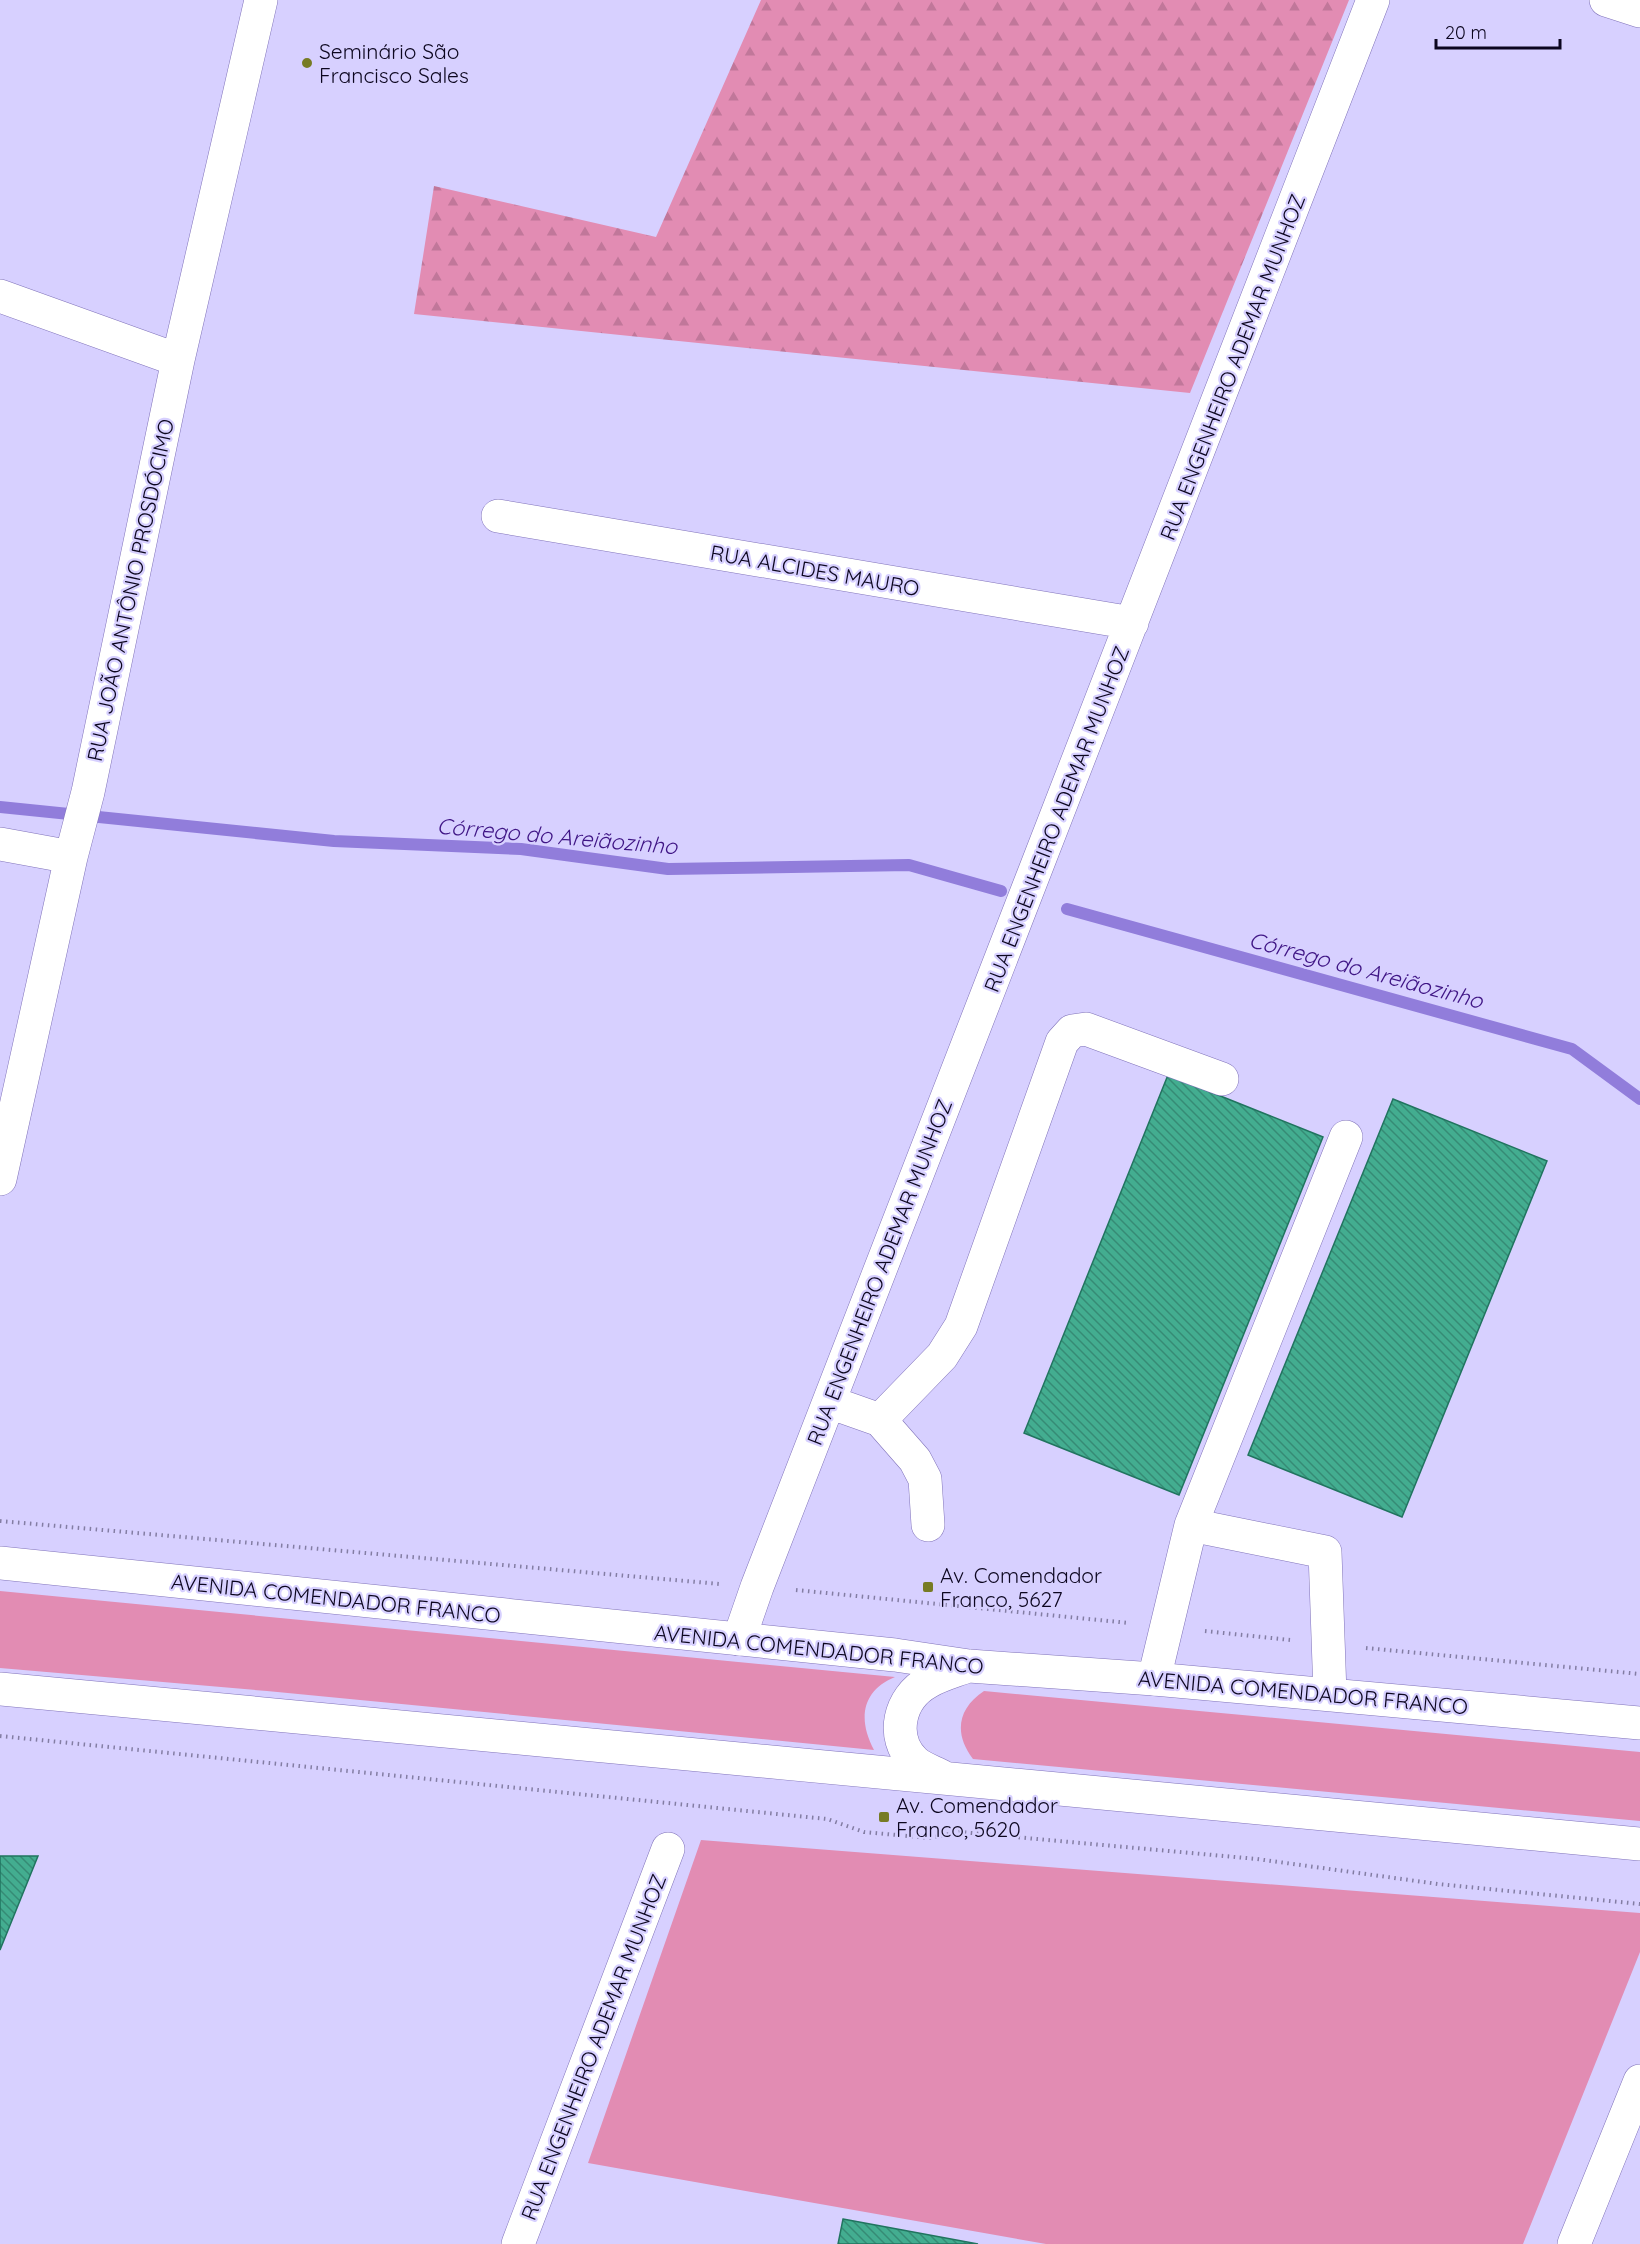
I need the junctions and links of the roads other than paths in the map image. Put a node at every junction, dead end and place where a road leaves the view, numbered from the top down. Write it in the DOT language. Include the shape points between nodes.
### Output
graph roads {
  1 [pos="261,0"];
  2 [pos="1374,0"];
  3 [pos="1606,0"];
  4 [pos="1640,11"];
  5 [pos="0,296"];
  6 [pos="178,360"];
  7 [pos="498,516"];
  8 [pos="1132,623"];
  9 [pos="0,844"];
  10 [pos="74,845"];
  11 [pos="1222,1079"];
  12 [pos="1346,1137"];
  13 [pos="0,1179"];
  14 [pos="829,1402"];
  15 [pos="880,1420"];
  16 [pos="928,1525"];
  17 [pos="1191,1525"];
  18 [pos="0,1563"];
  19 [pos="739,1640"];
  20 [pos="969,1666"];
  21 [pos="1154,1679"];
  22 [pos="0,1689"];
  23 [pos="1330,1694"];
  24 [pos="1640,1723"];
  25 [pos="947,1779"];
  26 [pos="1640,1844"];
  27 [pos="668,1849"];
  28 [pos="1640,2081"];
  29 [pos="518,2244"];
  30 [pos="1574,2244"];
  1 -- 6 [label="main road, RUA JOÃO ANTÔNIO PROSDÓCIMO"];
  2 -- 8 [label="main road, RUA ENGENHEIRO ADEMAR MUNHOZ"];
  3 -- 4 [label="main road"];
  5 -- 6 [label="main road"];
  6 -- 10 [label="main road, RUA JOÃO ANTÔNIO PROSDÓCIMO"];
  7 -- 8 [label="main road, RUA ALCIDES MAURO"];
  8 -- 14 [label="main road, RUA ENGENHEIRO ADEMAR MUNHOZ"];
  9 -- 10 [label="main road"];
  10 -- 13 [label="main road, RUA JOÃO ANTÔNIO PROSDÓCIMO"];
  11 -- 15 [label="main road" via="1086,1029 1072,1031 1062,1042 961,1326 942,1356"];
  12 -- 17 [label="main road"];
  14 -- 15 [label="main road"];
  14 -- 19 [label="main road, RUA ENGENHEIRO ADEMAR MUNHOZ"];
  15 -- 16 [label="main road" via="915,1460 925,1479"];
  17 -- 21 [label="main road"];
  17 -- 23 [label="main road" via="1325,1552"];
  18 -- 19 [label="main road, AVENIDA COMENDADOR FRANCO"];
  19 -- 20 [label="main road, AVENIDA COMENDADOR FRANCO"];
  20 -- 21 [label="main road, AVENIDA COMENDADOR FRANCO"];
  20 -- 25 [label="main road" via="928,1682 910,1696 900,1716 901,1742 915,1762"];
  21 -- 23 [label="main road, AVENIDA COMENDADOR FRANCO"];
  22 -- 25 [label="main road"];
  23 -- 24 [label="main road, AVENIDA COMENDADOR FRANCO"];
  25 -- 26 [label="main road"];
  27 -- 29 [label="main road, RUA ENGENHEIRO ADEMAR MUNHOZ"];
  28 -- 30 [label="main road"];
}
